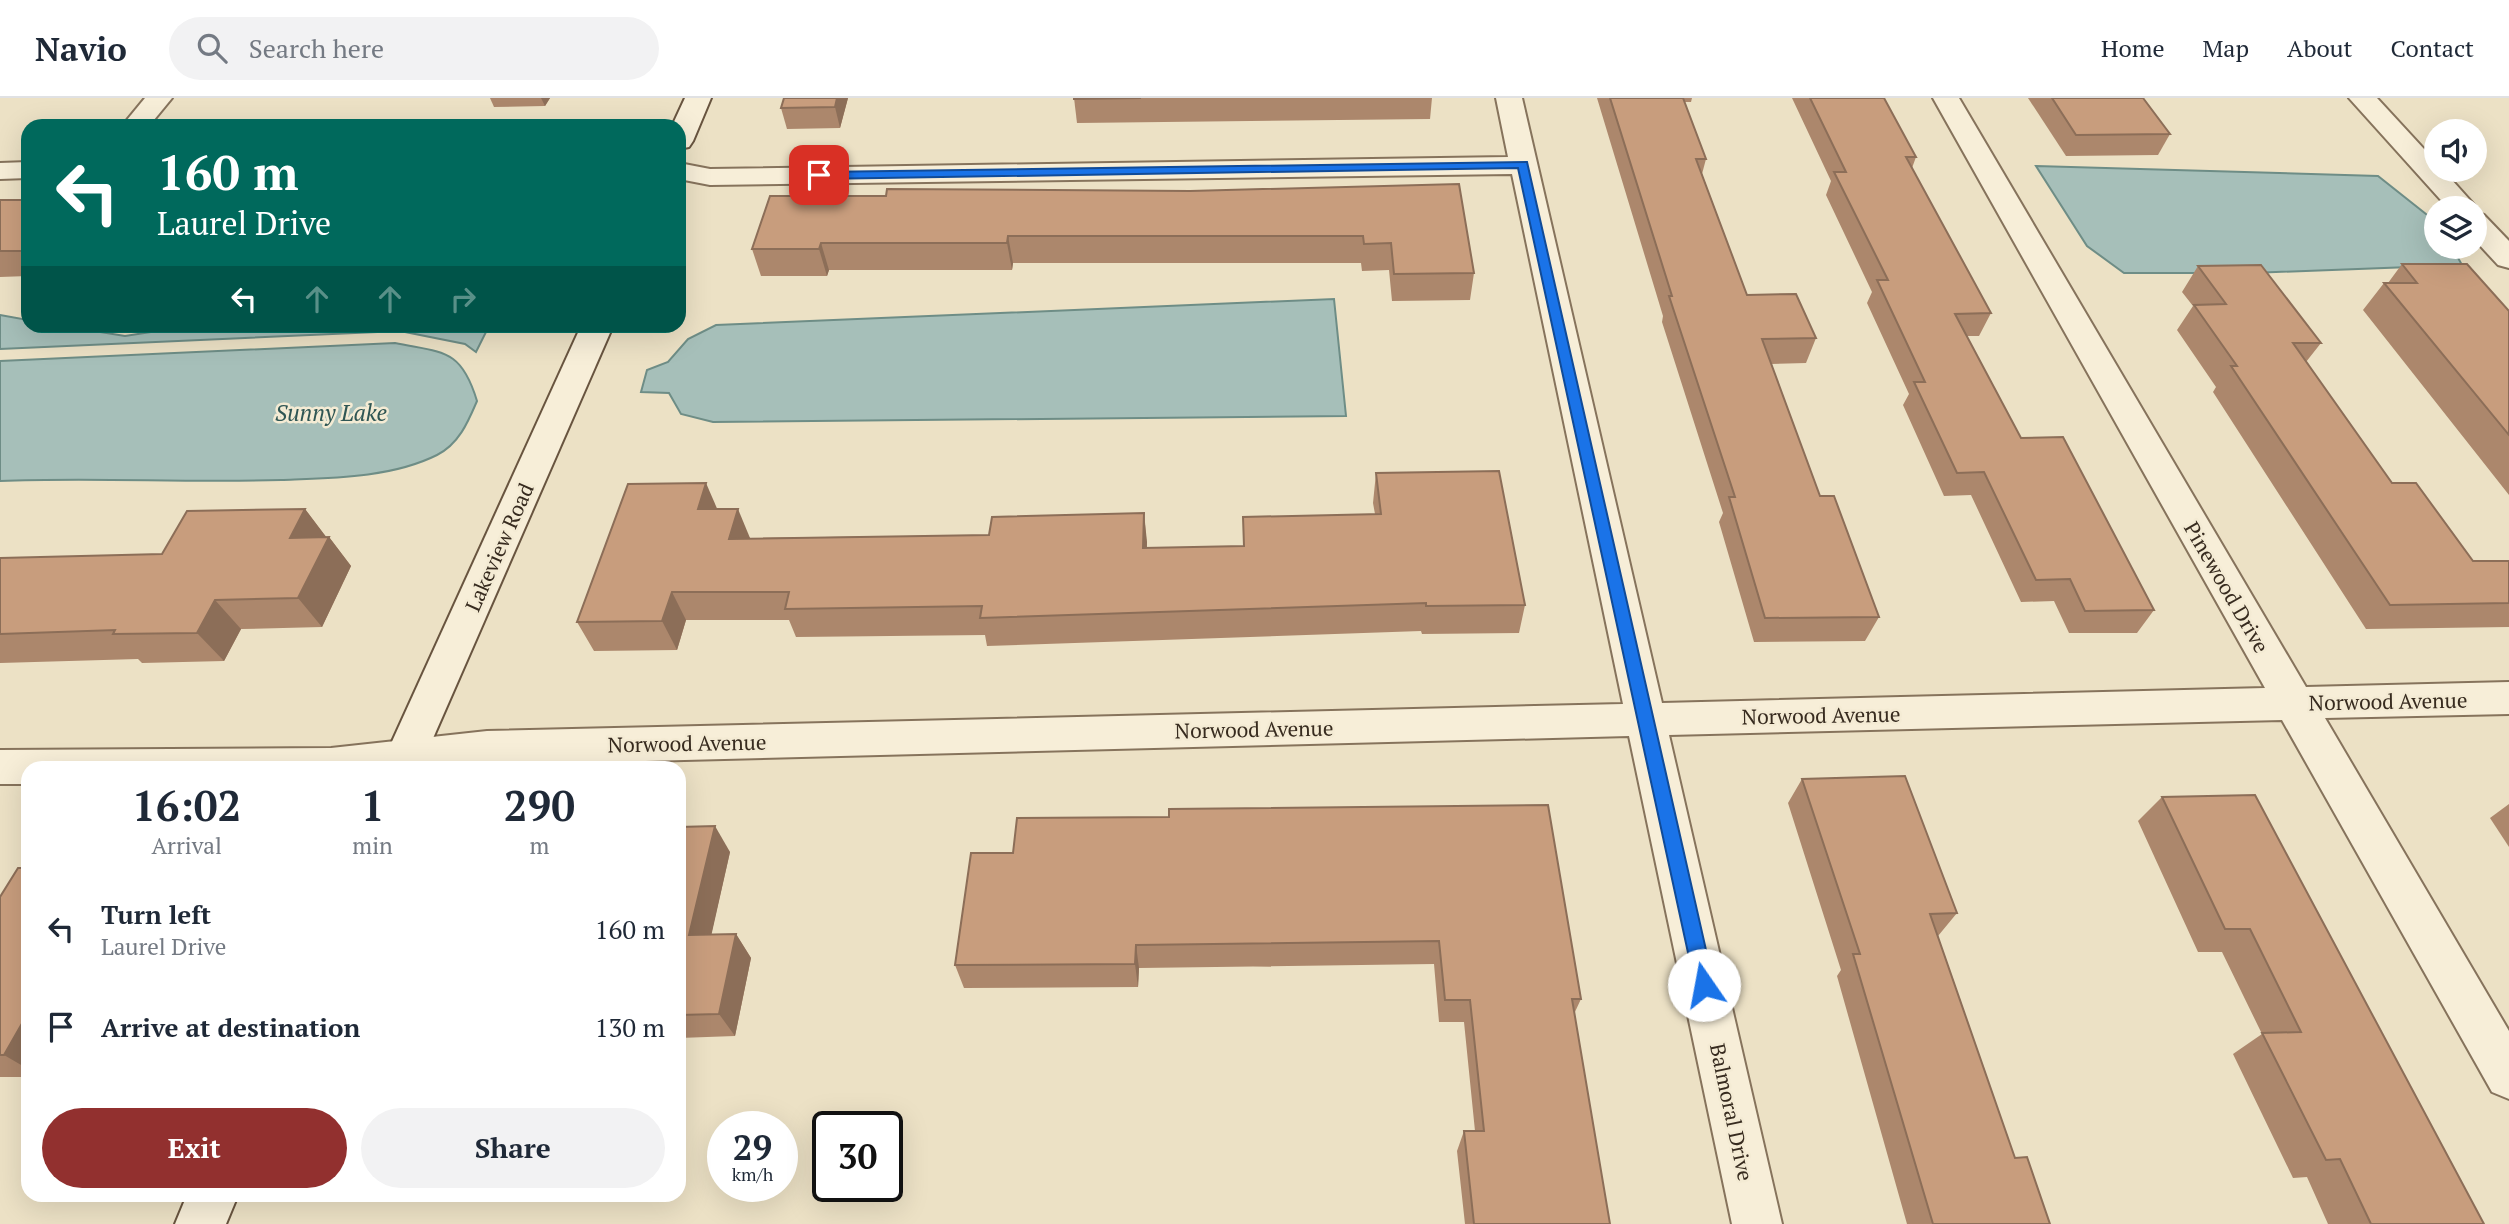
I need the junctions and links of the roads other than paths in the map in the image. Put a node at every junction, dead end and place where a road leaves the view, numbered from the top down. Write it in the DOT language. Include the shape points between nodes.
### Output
graph roads {
  1 [pos="159,98"];
  2 [pos="698,98"];
  3 [pos="1509,98"];
  4 [pos="1946,98"];
  5 [pos="2362,98"];
  6 [pos="141,119"];
  7 [pos="686,125"];
  8 [pos="1523,165"];
  9 [pos="21,170"];
  10 [pos="0,171"];
  11 [pos="686,172"];
  12 [pos="2452,196"];
  13 [pos="2487,235"];
  14 [pos="2509,259"];
  15 [pos="594,333"];
  16 [pos="2509,698"];
  17 [pos="2294,703"];
  18 [pos="1646,719"];
  19 [pos="403,761"];
  20 [pos="409,761"];
  21 [pos="0,767"];
  22 [pos="21,767"];
  23 [pos="2509,1076"];
  24 [pos="209,1202"];
  25 [pos="200,1224"];
  26 [pos="1757,1224"];
  1 -- 6 [label="street"];
  2 -- 7 [label="street"];
  3 -- 8 [label="street, Balmoral Drive"];
  4 -- 17 [label="street, Pinewood Drive"];
  5 -- 12 [label="street"];
  8 -- 11 [label="street" via="710,177"];
  8 -- 18 [label="street, Balmoral Drive"];
  9 -- 10 [label="street"];
  13 -- 14 [label="street"];
  15 -- 19 [label="street, Lakeview Road"];
  16 -- 17 [label="street, Norwood Avenue"];
  17 -- 18 [label="street, Norwood Avenue"];
  17 -- 23 [label="street, Pinewood Drive"];
  18 -- 20 [label="street, Norwood Avenue" via="487,748"];
  18 -- 26 [label="street, Balmoral Drive"];
  21 -- 22 [label="street, Norwood Avenue"];
  24 -- 25 [label="street"];
}
